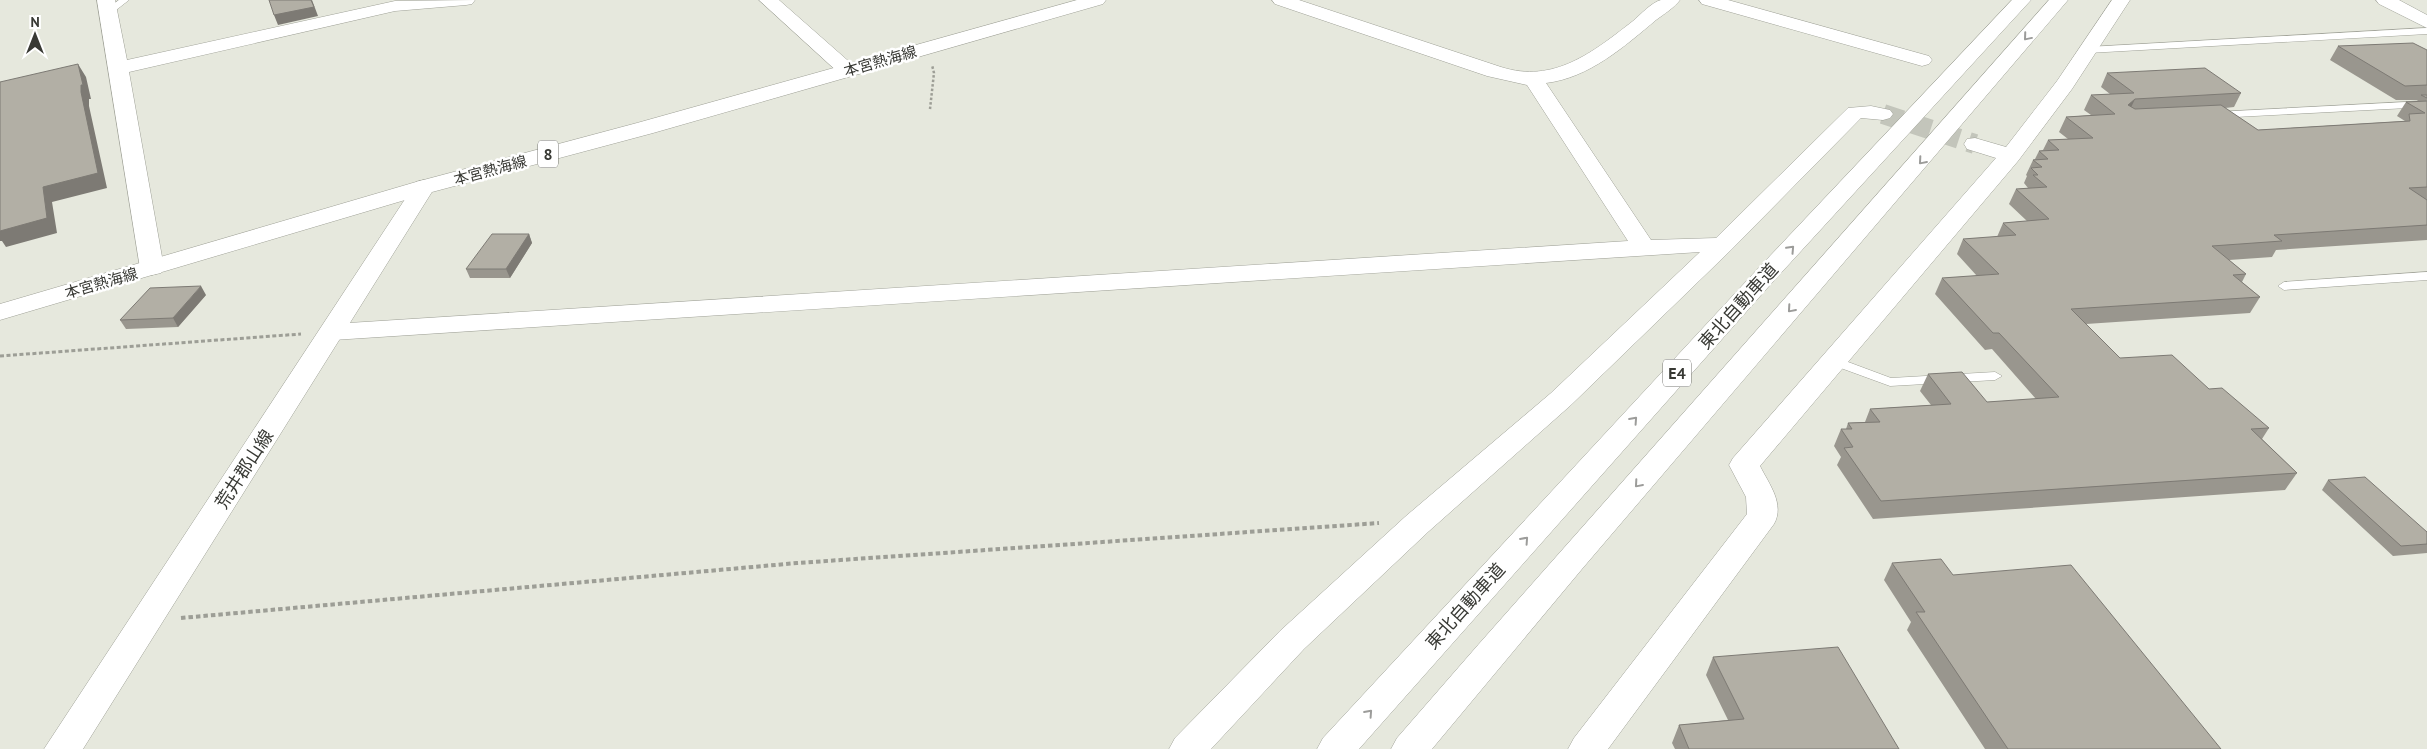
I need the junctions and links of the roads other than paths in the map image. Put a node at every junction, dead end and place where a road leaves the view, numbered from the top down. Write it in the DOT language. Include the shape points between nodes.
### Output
graph roads {
  1 [pos="125,0"];
  2 [pos="466,0"];
  3 [pos="768,0"];
  4 [pos="1097,0"];
  5 [pos="1281,0"];
  6 [pos="1671,0"];
  7 [pos="1708,0"];
  8 [pos="2022,0"];
  9 [pos="2059,0"];
  10 [pos="2120,0"];
  11 [pos="2385,0"];
  12 [pos="384,4"];
  13 [pos="107,6"];
  14 [pos="2427,22"];
  15 [pos="2427,31"];
  16 [pos="2088,50"];
  17 [pos="1922,60"];
  18 [pos="119,68"];
  19 [pos="847,70"];
  20 [pos="1533,79"];
  21 [pos="2427,104"];
  22 [pos="1883,114"];
  23 [pos="2208,115"];
  24 [pos="1975,144"];
  25 [pos="2010,156"];
  26 [pos="424,188"];
  27 [pos="1722,245"];
  28 [pos="1644,247"];
  29 [pos="152,268"];
  30 [pos="2427,276"];
  31 [pos="2284,286"];
  32 [pos="0,312"];
  33 [pos="333,332"];
  34 [pos="1832,360"];
  35 [pos="1995,376"];
  36 [pos="63,749"];
  37 [pos="1188,749"];
  38 [pos="1336,749"];
  39 [pos="1410,749"];
  40 [pos="1587,749"];
  1 -- 13 [label="lane"];
  2 -- 12 [label="main road"];
  3 -- 19 [label="main road"];
  4 -- 19 [label="main road, 本宮熱海線 / 8"];
  5 -- 20 [label="main road" via="1472,64"];
  6 -- 20 [label="main road" via="1586,63 1567,73"];
  7 -- 17 [label="main road"];
  38 -- 8 [label="main road, 東北自動車道 / E4, one-way" via="1761,280"];
  9 -- 39 [label="main road, E4, one-way"];
  10 -- 16 [label="main road"];
  11 -- 14 [label="main road"];
  12 -- 18 [label="main road"];
  13 -- 18 [label="main road"];
  15 -- 16 [label="lane"];
  16 -- 25 [label="main road"];
  18 -- 29 [label="main road"];
  19 -- 26 [label="main road, 本宮熱海線 / 8"];
  20 -- 28 [label="main road"];
  21 -- 23 [label="lane"];
  22 -- 27 [label="main road" via="1855,112"];
  24 -- 25 [label="main road"];
  25 -- 34 [label="main road"];
  26 -- 29 [label="main road, 本宮熱海線 / 8"];
  26 -- 33 [label="main road, 荒井郡山線"];
  27 -- 28 [label="main road"];
  27 -- 37 [label="main road" via="1561,398 1417,524 1292,640"];
  28 -- 33 [label="main road"];
  29 -- 32 [label="main road, 本宮熱海線 / 8"];
  30 -- 31 [label="lane"];
  33 -- 36 [label="main road, 荒井郡山線"];
  34 -- 35 [label="lane" via="1890,382"];
  34 -- 40 [label="main road" via="1744,465 1760,497 1762,516"];
}
